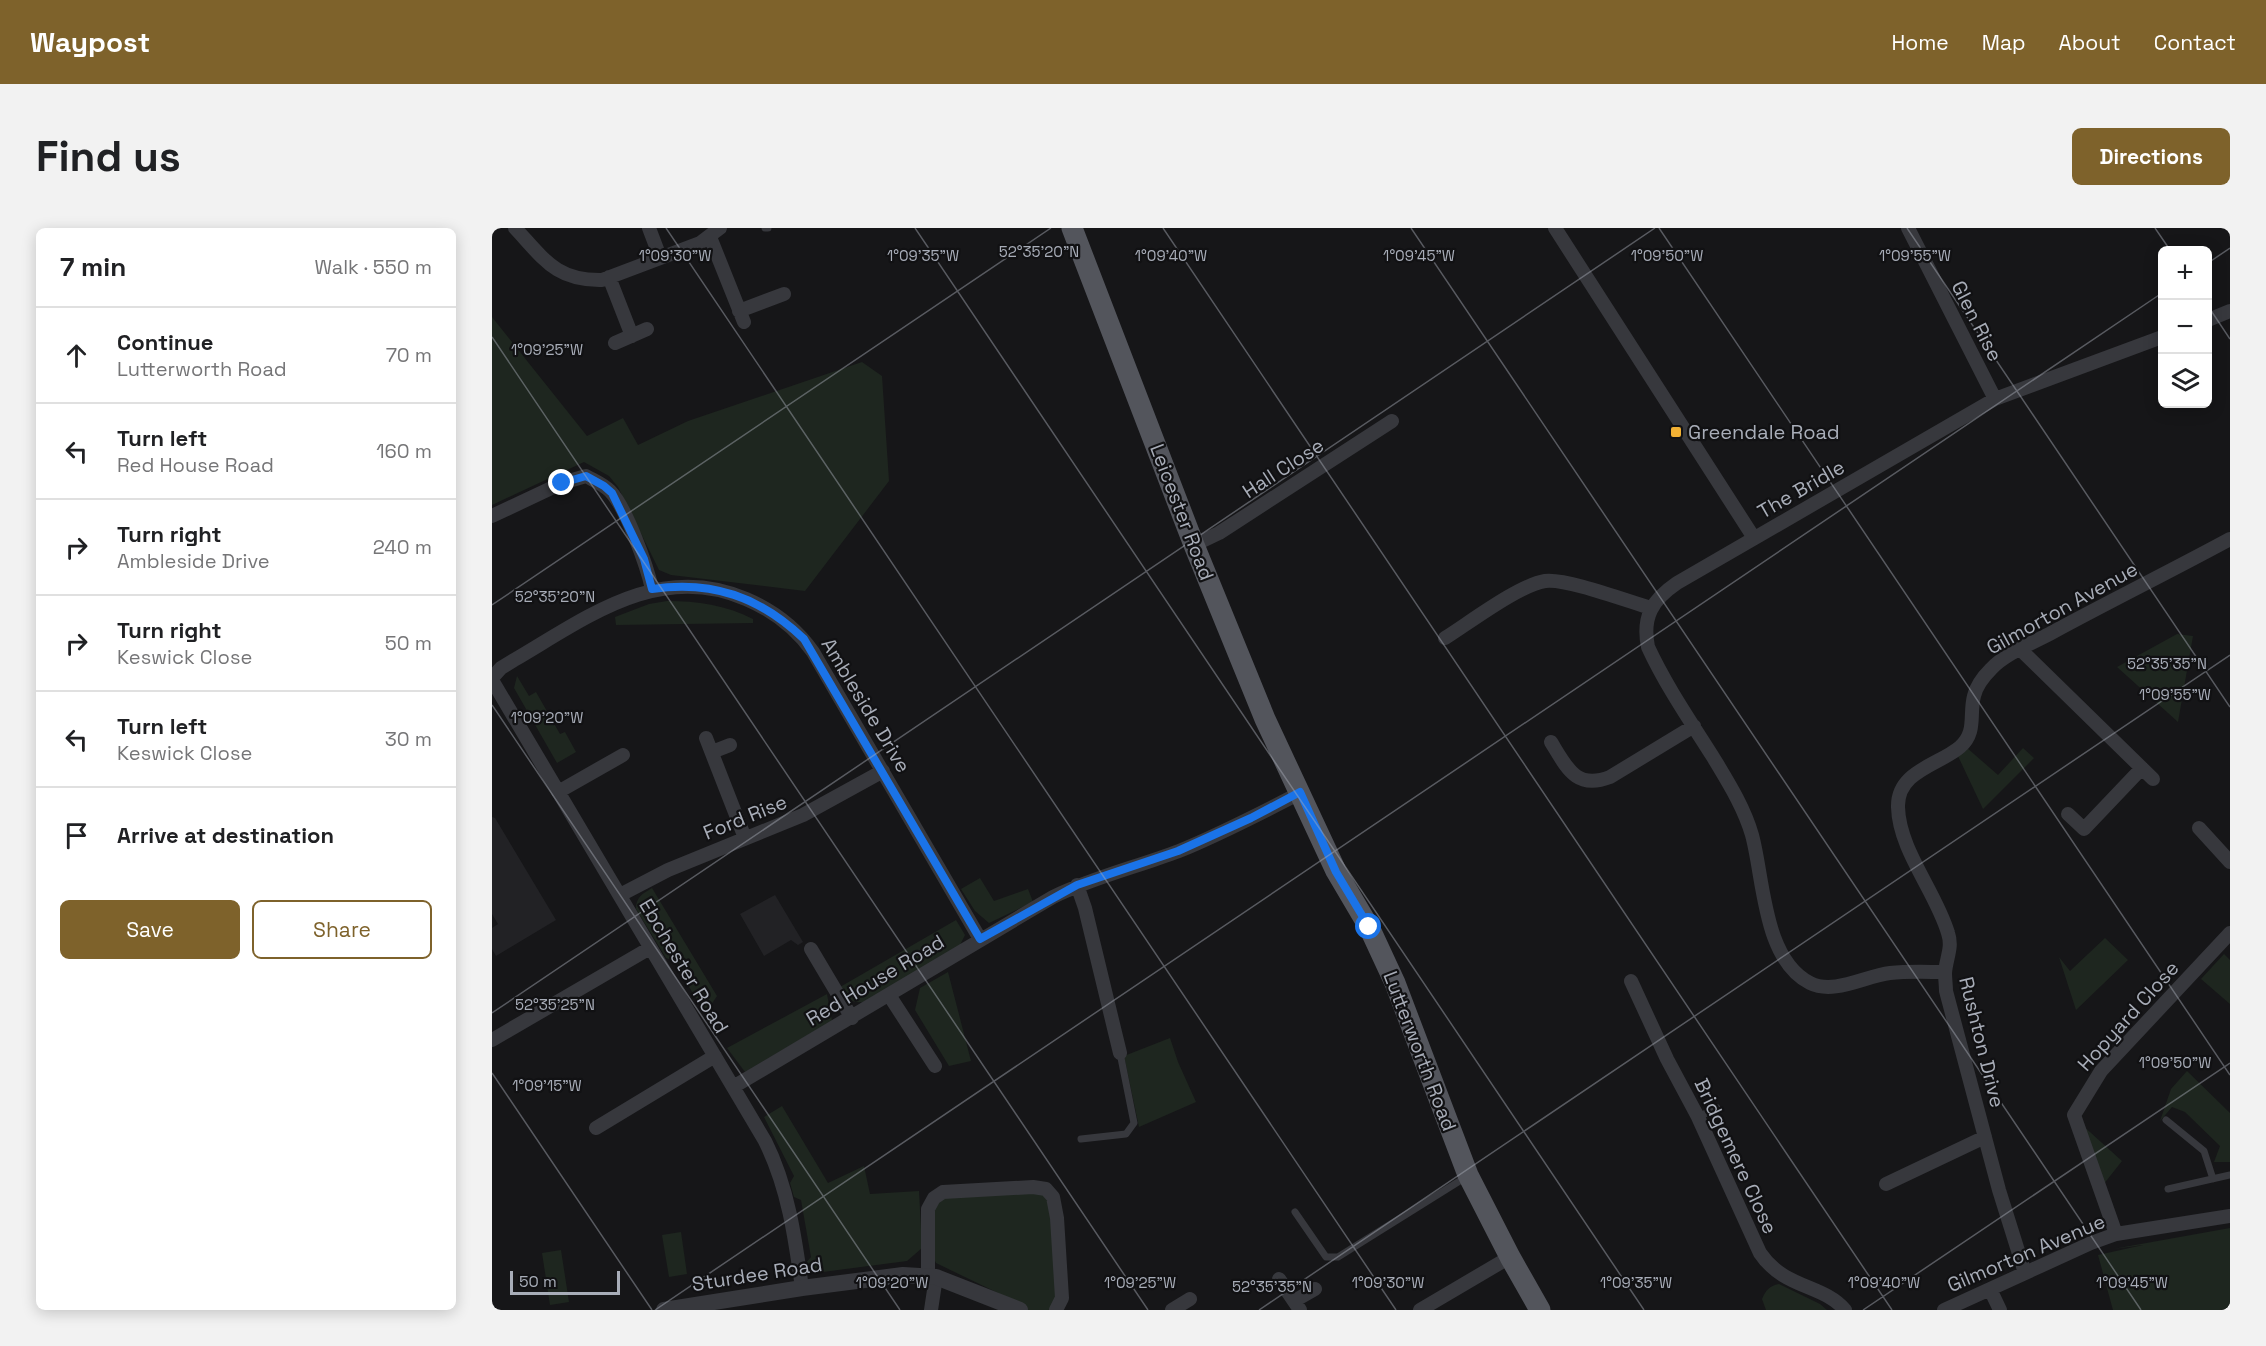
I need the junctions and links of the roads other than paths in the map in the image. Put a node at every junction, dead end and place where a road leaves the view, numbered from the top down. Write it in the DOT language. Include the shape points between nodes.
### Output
graph roads {
  1 [pos="515,228"];
  2 [pos="648,228"];
  3 [pos="1072,228"];
  4 [pos="1555,228"];
  5 [pos="1908,228"];
  6 [pos="715,232"];
  7 [pos="660,257"];
  8 [pos="609,277"];
  9 [pos="784,294"];
  10 [pos="2230,311"];
  11 [pos="2212,318"];
  12 [pos="647,329"];
  13 [pos="632,336"];
  14 [pos="2158,339"];
  15 [pos="615,343"];
  16 [pos="1995,399"];
  17 [pos="1392,421"];
  18 [pos="492,516"];
  19 [pos="1754,538"];
  20 [pos="2230,539"];
  21 [pos="1194,545"];
  22 [pos="652,589"];
  23 [pos="1651,608"];
  24 [pos="1445,638"];
  25 [pos="2021,650"];
  26 [pos="492,679"];
  27 [pos="1694,726"];
  28 [pos="706,738"];
  29 [pos="1551,742"];
  30 [pos="730,745"];
  31 [pos="1958,749"];
  32 [pos="712,752"];
  33 [pos="623,755"];
  34 [pos="2142,768"];
  35 [pos="883,771"];
  36 [pos="2153,779"];
  37 [pos="558,792"];
  38 [pos="1300,792"];
  39 [pos="2068,814"];
  40 [pos="2199,828"];
  41 [pos="745,838"];
  42 [pos="2230,862"];
  43 [pos="1077,885"];
  44 [pos="620,895"];
  45 [pos="2230,933"];
  46 [pos="980,939"];
  47 [pos="651,948"];
  48 [pos="811,949"];
  49 [pos="1945,972"];
  50 [pos="1631,981"];
  51 [pos="889,995"];
  52 [pos="852,1018"];
  53 [pos="492,1040"];
  54 [pos="1120,1053"];
  55 [pos="715,1056"];
  56 [pos="935,1066"];
  57 [pos="733,1087"];
  58 [pos="1718,1108"];
  59 [pos="1698,1117"];
  60 [pos="2166,1120"];
  61 [pos="596,1128"];
  62 [pos="1985,1137"];
  63 [pos="1080,1139"];
  64 [pos="1468,1175"];
  65 [pos="2230,1175"];
  66 [pos="2213,1179"];
  67 [pos="1886,1184"];
  68 [pos="2168,1189"];
  69 [pos="1295,1212"];
  70 [pos="2230,1216"];
  71 [pos="2116,1234"];
  72 [pos="1510,1257"];
  73 [pos="2025,1273"];
  74 [pos="932,1277"];
  75 [pos="1280,1279"];
  76 [pos="802,1288"];
  77 [pos="1315,1289"];
  78 [pos="1990,1289"];
  79 [pos="1190,1299"];
  80 [pos="1297,1306"];
  81 [pos="664,1310"];
  82 [pos="931,1310"];
  83 [pos="1020,1310"];
  84 [pos="1056,1310"];
  85 [pos="1172,1310"];
  86 [pos="1420,1310"];
  87 [pos="1540,1310"];
  88 [pos="1845,1310"];
  89 [pos="1944,1310"];
  90 [pos="2000,1310"];
  1 -- 8 [label="street" via="551,267 588,280"];
  2 -- 7 [label="street"];
  3 -- 21 [label="main road, Leicester Road"];
  4 -- 19 [label="street"];
  5 -- 16 [label="street, Glen Rise"];
  6 -- 7 [label="street" via="700,243"];
  6 -- 9 [label="street" via="742,317"];
  7 -- 8 [label="street"];
  8 -- 13 [label="street"];
  10 -- 11 [label="street"];
  12 -- 13 [label="street"];
  13 -- 15 [label="street"];
  14 -- 16 [label="street, The Bridle"];
  16 -- 19 [label="street, The Bridle"];
  17 -- 21 [label="street, Hall Close" via="1219,533"];
  18 -- 22 [label="street" via="586,476 604,486 619,504 644,559"];
  19 -- 23 [label="street, The Bridle" via="1661,593"];
  20 -- 25 [label="street, Gilmorton Avenue"];
  21 -- 38 [label="main road, Leicester Road" via="1265,719"];
  22 -- 26 [label="street, Ambleside Drive" via="605,607 513,660"];
  22 -- 35 [label="street, Ambleside Drive" via="687,586 725,591 757,603 793,628 813,652"];
  23 -- 24 [label="street" via="1566,582 1546,581 1524,588"];
  23 -- 27 [label="street" via="1648,647"];
  25 -- 31 [label="street, Gilmorton Avenue" via="1991,669 1980,684 1974,697 1969,733"];
  25 -- 34 [label="street"];
  26 -- 37 [label="street, Ebchester Road"];
  27 -- 29 [label="street" via="1599,782 1586,782 1575,776"];
  27 -- 49 [label="street" via="1730,785 1751,833 1768,921 1799,976 1829,987 1892,973"];
  28 -- 32 [label="street"];
  30 -- 32 [label="street"];
  31 -- 49 [label="street, Rushton Drive" via="1911,778 1897,805 1899,823 1949,934 1951,950"];
  32 -- 41 [label="street"];
  33 -- 37 [label="street"];
  34 -- 36 [label="street"];
  34 -- 39 [label="street" via="2084,829"];
  35 -- 41 [label="street, Ford Rise" via="824,805"];
  35 -- 46 [label="street, Ambleside Drive"];
  37 -- 44 [label="street, Ebchester Road"];
  38 -- 43 [label="street, Red House Road" via="1178,851"];
  38 -- 64 [label="main road, Lutterworth Road" via="1336,872 1369,927 1395,983"];
  40 -- 42 [label="street"];
  41 -- 44 [label="street, Ford Rise"];
  43 -- 46 [label="street, Red House Road"];
  43 -- 54 [label="street"];
  44 -- 47 [label="street, Ebchester Road"];
  45 -- 71 [label="street, Hopyard Close" via="2101,1071 2074,1115"];
  46 -- 51 [label="street, Red House Road"];
  47 -- 53 [label="street"];
  47 -- 55 [label="street, Ebchester Road"];
  48 -- 52 [label="street"];
  49 -- 62 [label="street, Rushton Drive" via="1946,991"];
  50 -- 59 [label="street, Bridgemere Close"];
  51 -- 52 [label="street, Red House Road"];
  51 -- 56 [label="street"];
  52 -- 57 [label="street, Red House Road"];
  54 -- 63 [label="lane" via="1134,1123 1126,1134"];
  55 -- 57 [label="street, Ebchester Road"];
  55 -- 61 [label="street"];
  57 -- 76 [label="street, Ebchester Road" via="777,1165 792,1217"];
  58 -- 59 [label="lane"];
  59 -- 88 [label="street, Bridgemere Close" via="1767,1263"];
  60 -- 66 [label="lane" via="2204,1151"];
  62 -- 67 [label="street"];
  62 -- 73 [label="street, Rushton Drive"];
  64 -- 69 [label="lane" via="1338,1257 1326,1257"];
  64 -- 72 [label="main road, Lutterworth Road"];
  65 -- 66 [label="lane"];
  66 -- 68 [label="lane"];
  70 -- 71 [label="street, Gilmorton Avenue"];
  71 -- 73 [label="street, Gilmorton Avenue"];
  72 -- 86 [label="street"];
  72 -- 87 [label="main road, Lutterworth Road"];
  73 -- 78 [label="street, Gilmorton Avenue"];
  74 -- 76 [label="street, Sturdee Road" via="903,1275"];
  74 -- 82 [label="street"];
  74 -- 83 [label="street, Sturdee Road"];
  74 -- 84 [label="street" via="928,1209 934,1198 943,1192 1047,1189 1053,1197 1057,1218 1062,1298"];
  75 -- 80 [label="street"];
  76 -- 81 [label="street, Sturdee Road"];
  77 -- 80 [label="street"];
  78 -- 89 [label="street, Gilmorton Avenue"];
  78 -- 90 [label="street"];
  79 -- 85 [label="street"];
}
